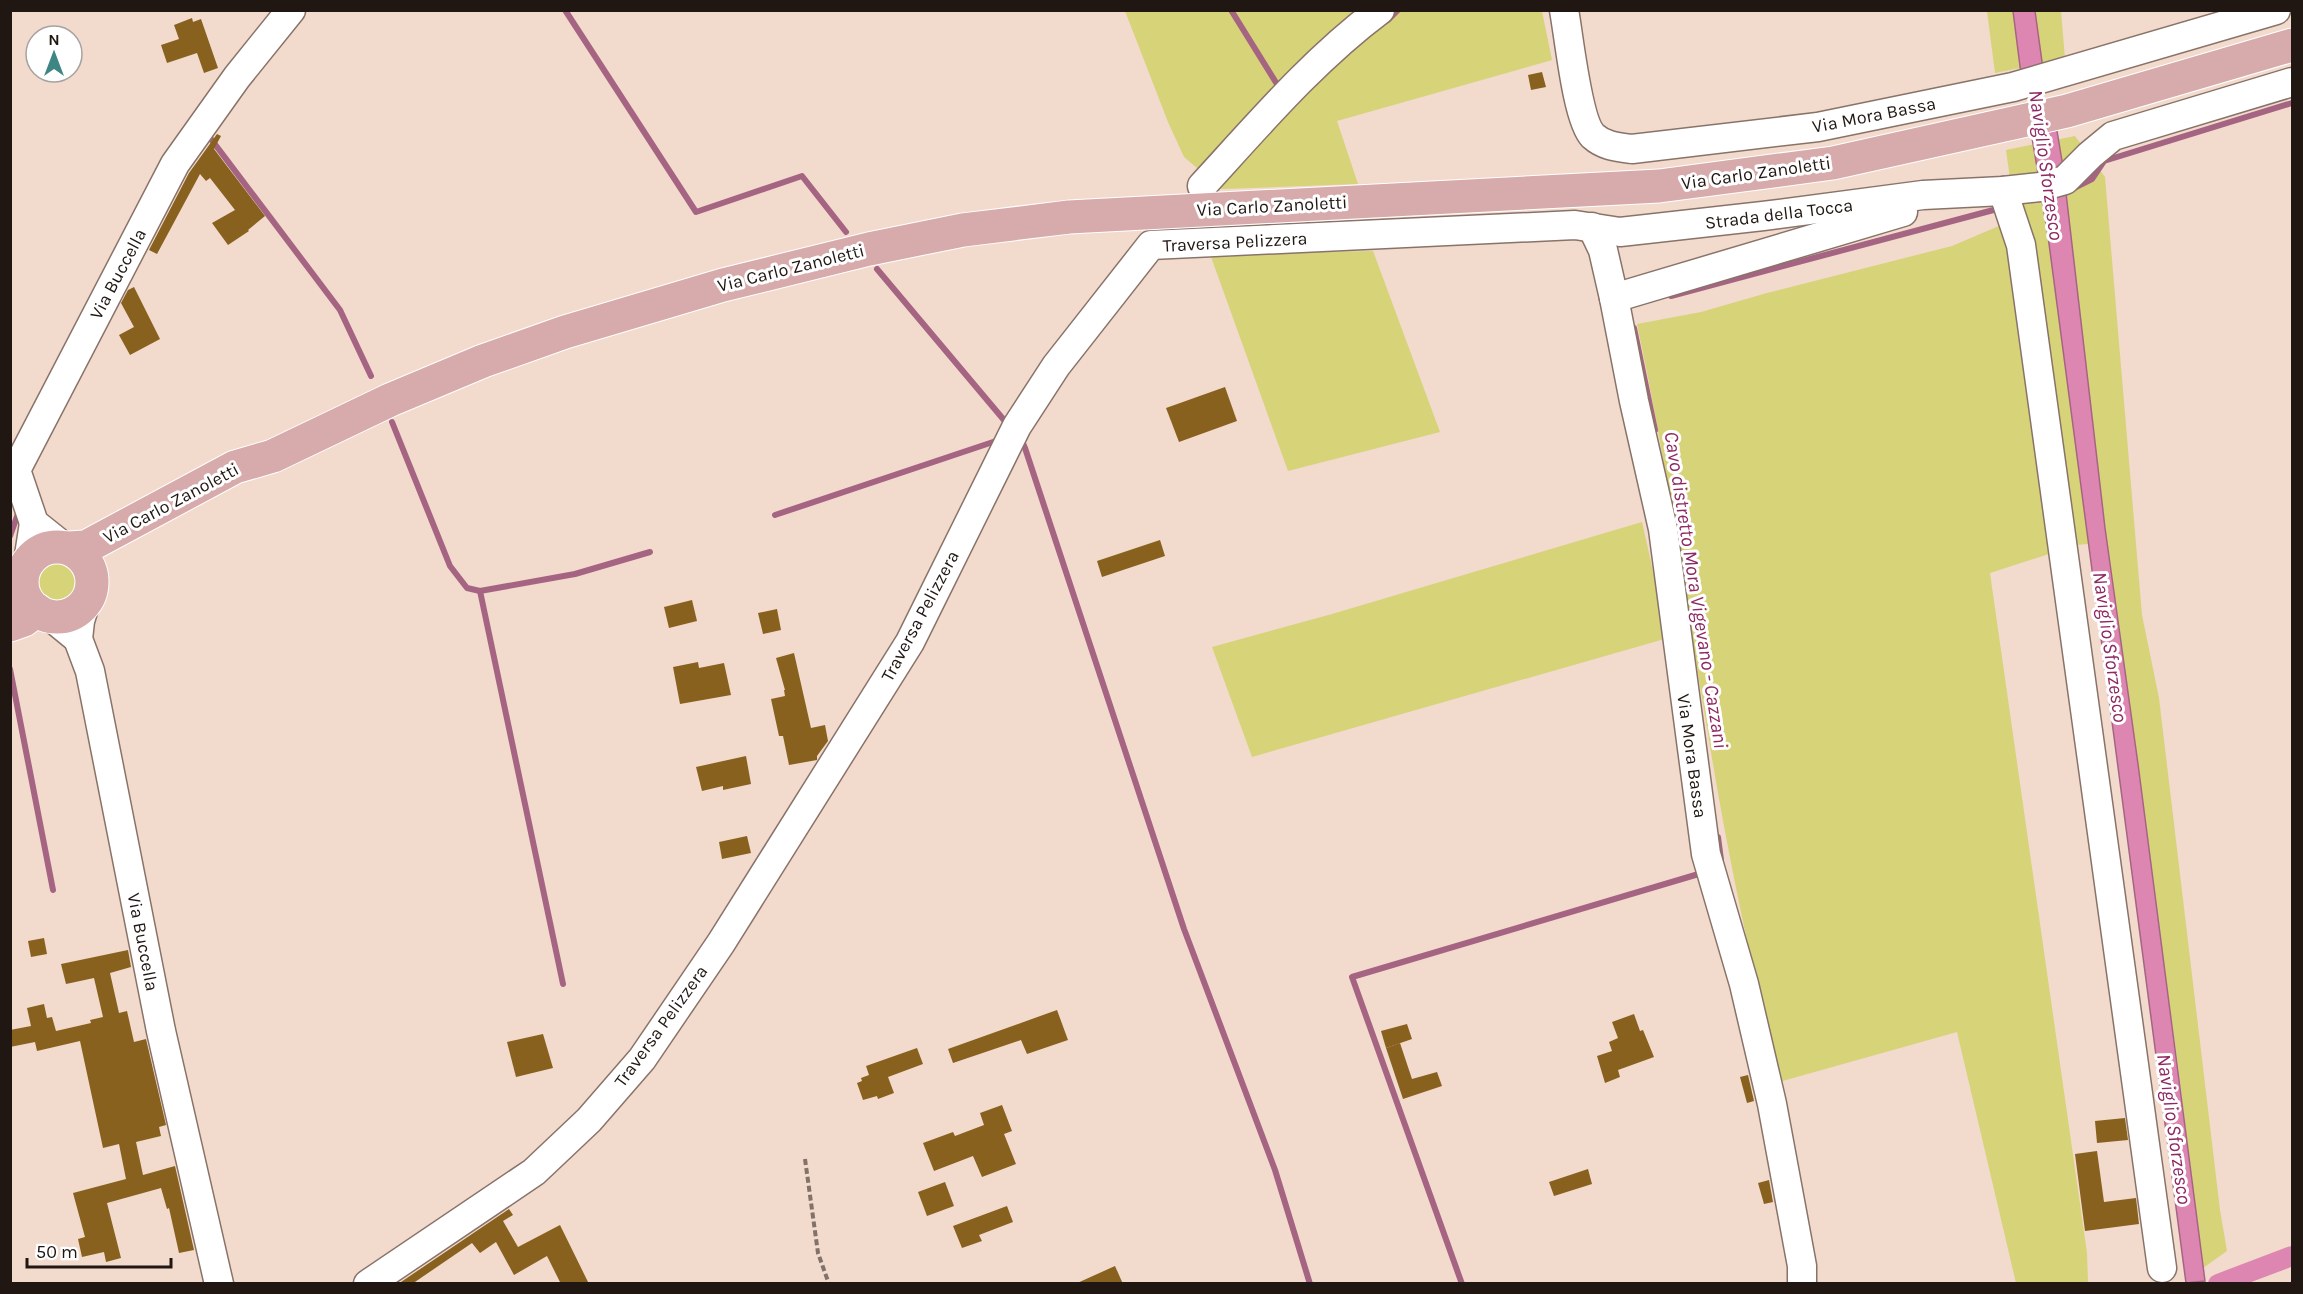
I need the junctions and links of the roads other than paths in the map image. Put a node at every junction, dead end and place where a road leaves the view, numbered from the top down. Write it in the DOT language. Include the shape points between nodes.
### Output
graph roads {
  1 [pos="291,10"];
  2 [pos="1380,10"];
  3 [pos="1564,10"];
  4 [pos="2276,10"];
  5 [pos="2292,45"];
  6 [pos="2292,82"];
  7 [pos="1202,186"];
  8 [pos="1965,192"];
  9 [pos="2007,200"];
  10 [pos="1592,227"];
  11 [pos="1614,298"];
  12 [pos="273,456"];
  13 [pos="13,467"];
  14 [pos="34,523"];
  15 [pos="66,548"];
  16 [pos="20,576"];
  17 [pos="88,588"];
  18 [pos="32,617"];
  19 [pos="78,639"];
  20 [pos="2162,1268"];
  21 [pos="219,1284"];
  22 [pos="368,1284"];
  23 [pos="1802,1284"];
  1 -- 13 [label="street, Via Buccella" via="175,164"];
  2 -- 7 [label="street" via="1319,62"];
  3 -- 4 [label="street, Via Mora Bassa" via="1583,118 1592,135 1607,145 1632,148 1818,127 2013,87"];
  5 -- 12 [label="main road, Via Carlo Zanoletti" via="2067,111 1833,164 1659,186 1069,217 942,234 801,264 565,332 399,396"];
  6 -- 9 [label="street, Strada della Tocca" via="2113,136 2052,183"];
  8 -- 9 [label="street, Strada della Tocca"];
  8 -- 10 [label="street, Strada della Tocca" via="1620,232"];
  8 -- 11 [label="street, Strada della Tocca"];
  9 -- 20 [label="street" via="2020,245"];
  10 -- 11 [label="street, Via Mora Bassa" via="1603,250"];
  10 -- 22 [label="street, Traversa Pelizzera" via="1151,245 1056,366 1017,426 910,642 721,943 642,1059 589,1120 534,1172"];
  11 -- 23 [label="street, Via Mora Bassa" via="1663,529 1711,870 1744,984 1772,1104"];
  12 -- 15 [label="main road, Via Carlo Zanoletti" via="235,466 86,547"];
  12 -- 17 [label="main road, Via Carlo Zanoletti" via="242,480 114,556"];
  13 -- 14 [label="street, Via Buccella"];
  14 -- 15 [label="street"];
  14 -- 16 [label="street"];
  15 -- 16 [label="main road" via="44,549"];
  15 -- 17 [label="main road" via="83,558"];
  16 -- 18 [label="main road"];
  17 -- 18 [label="main road" via="70,614"];
  17 -- 19 [label="street"];
  18 -- 19 [label="street"];
  19 -- 21 [label="street, Via Buccella" via="90,671 160,1031"];
}
